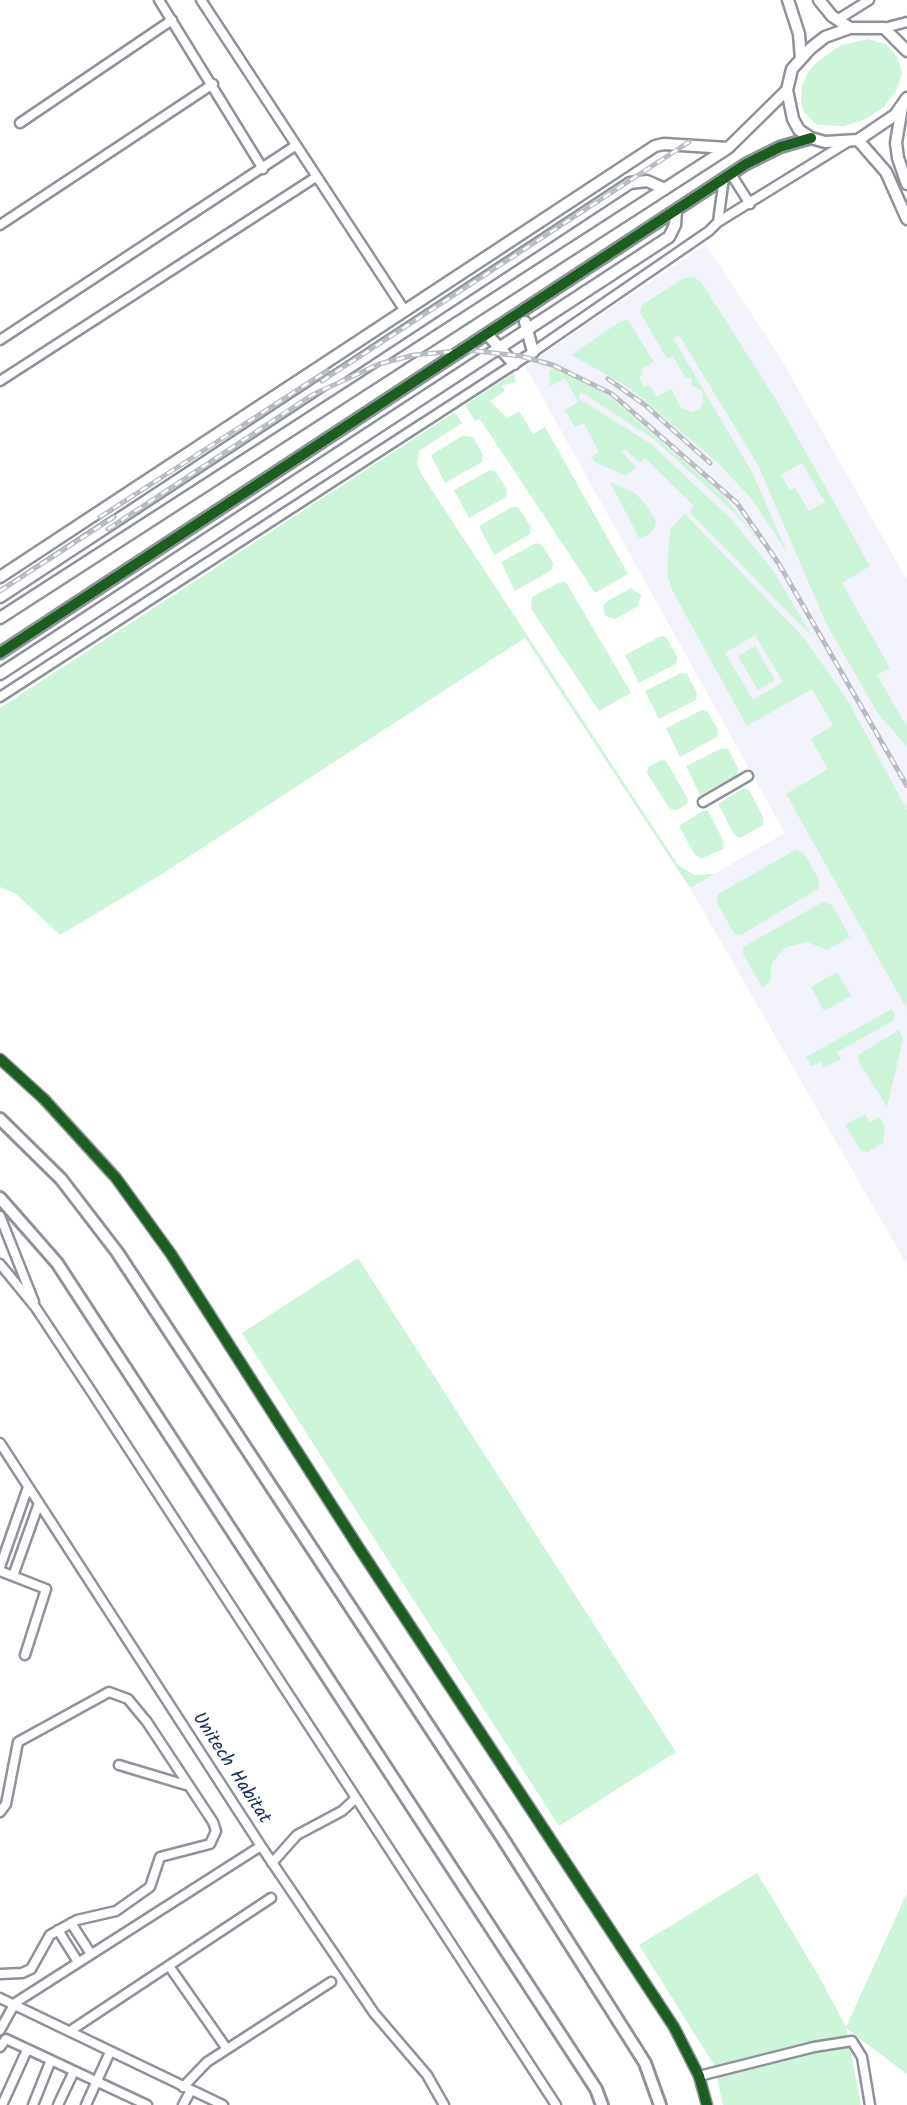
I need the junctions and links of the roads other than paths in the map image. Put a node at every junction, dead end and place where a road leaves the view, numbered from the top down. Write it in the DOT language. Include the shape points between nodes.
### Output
graph roads {
  1 [pos="159,0"];
  2 [pos="201,0"];
  3 [pos="788,0"];
  4 [pos="819,0"];
  5 [pos="869,0"];
  6 [pos="172,20"];
  7 [pos="838,20"];
  8 [pos="907,22"];
  9 [pos="850,28"];
  10 [pos="884,28"];
  11 [pos="907,51"];
  12 [pos="801,59"];
  13 [pos="213,84"];
  14 [pos="786,90"];
  15 [pos="905,103"];
  16 [pos="20,123"];
  17 [pos="811,138"];
  18 [pos="858,140"];
  19 [pos="846,143"];
  20 [pos="295,146"];
  21 [pos="727,148"];
  22 [pos="263,169"];
  23 [pos="728,176"];
  24 [pos="316,177"];
  25 [pos="907,184"];
  26 [pos="665,189"];
  27 [pos="750,204"];
  28 [pos="676,210"];
  29 [pos="907,219"];
  30 [pos="718,222"];
  31 [pos="0,225"];
  32 [pos="405,311"];
  33 [pos="521,311"];
  34 [pos="526,328"];
  35 [pos="487,334"];
  36 [pos="0,340"];
  37 [pos="497,346"];
  38 [pos="533,352"];
  39 [pos="514,364"];
  40 [pos="0,381"];
  41 [pos="0,577"];
  42 [pos="0,597"];
  43 [pos="0,618"];
  44 [pos="0,653"];
  45 [pos="0,674"];
  46 [pos="0,697"];
  47 [pos="748,776"];
  48 [pos="704,802"];
  49 [pos="0,1059"];
  50 [pos="0,1119"];
  51 [pos="0,1198"];
  52 [pos="0,1216"];
  53 [pos="0,1264"];
  54 [pos="36,1308"];
  55 [pos="0,1443"];
  56 [pos="28,1487"];
  57 [pos="39,1503"];
  58 [pos="0,1569"];
  59 [pos="13,1576"];
  60 [pos="25,1655"];
  61 [pos="119,1765"];
  62 [pos="189,1786"];
  63 [pos="355,1799"];
  64 [pos="0,1812"];
  65 [pos="261,1846"];
  66 [pos="272,1863"];
  67 [pos="271,1898"];
  68 [pos="71,1923"];
  69 [pos="58,1930"];
  70 [pos="91,1954"];
  71 [pos="78,1962"];
  72 [pos="169,1966"];
  73 [pos="0,1974"];
  74 [pos="331,1982"];
  75 [pos="0,1997"];
  76 [pos="15,2003"];
  77 [pos="0,2030"];
  78 [pos="70,2031"];
  79 [pos="0,2048"];
  80 [pos="227,2049"];
  81 [pos="27,2050"];
  82 [pos="110,2052"];
  83 [pos="51,2060"];
  84 [pos="74,2071"];
  85 [pos="699,2076"];
  86 [pos="97,2082"];
  87 [pos="187,2089"];
  88 [pos="2,2105"];
  89 [pos="33,2105"];
  90 [pos="58,2105"];
  91 [pos="86,2105"];
  92 [pos="148,2105"];
  93 [pos="183,2105"];
  94 [pos="223,2105"];
  95 [pos="444,2105"];
  96 [pos="555,2105"];
  97 [pos="602,2105"];
  98 [pos="660,2105"];
  99 [pos="707,2105"];
  100 [pos="870,2105"];
  1 -- 6 [label="street"];
  2 -- 20 [label="street"];
  3 -- 12 [label="street" via="800,34"];
  4 -- 7 [label="street"];
  5 -- 7 [label="street"];
  6 -- 13 [label="street"];
  6 -- 16 [label="street"];
  7 -- 9 [label="street"];
  8 -- 10 [label="street"];
  9 -- 10 [label="street"];
  9 -- 12 [label="street" via="825,37"];
  10 -- 11 [label="street"];
  12 -- 14 [label="street" via="792,69"];
  13 -- 22 [label="street"];
  13 -- 31 [label="street"];
  14 -- 17 [label="street" via="793,119"];
  14 -- 21 [label="street"];
  15 -- 18 [label="street"];
  15 -- 25 [label="street" via="896,143"];
  17 -- 19 [label="street"];
  17 -- 23 [label="street" via="780,147"];
  18 -- 19 [label="street"];
  18 -- 29 [label="street" via="886,172"];
  19 -- 27 [label="street"];
  20 -- 22 [label="street"];
  20 -- 24 [label="street"];
  21 -- 26 [label="street"];
  21 -- 32 [label="street" via="655,146"];
  22 -- 36 [label="street"];
  23 -- 27 [label="street"];
  23 -- 28 [label="street"];
  23 -- 30 [label="street"];
  24 -- 32 [label="street"];
  24 -- 40 [label="street"];
  26 -- 42 [label="street" via="647,181 631,183"];
  26 -- 43 [label="street"];
  27 -- 30 [label="street"];
  28 -- 33 [label="street"];
  28 -- 34 [label="street" via="669,237"];
  30 -- 38 [label="street"];
  32 -- 41 [label="street"];
  33 -- 34 [label="street"];
  33 -- 35 [label="street"];
  34 -- 37 [label="street"];
  34 -- 38 [label="street"];
  35 -- 37 [label="street"];
  35 -- 44 [label="street"];
  37 -- 39 [label="street"];
  37 -- 45 [label="street"];
  38 -- 39 [label="street"];
  39 -- 46 [label="street"];
  47 -- 48 [label="street"];
  49 -- 85 [label="street" via="44,1099 116,1178 171,1254 674,2027"];
  50 -- 98 [label="main road" via="61,1178 117,1252 503,1839 645,2063"];
  51 -- 97 [label="main road" via="57,1263 596,2089"];
  52 -- 54 [label="street"];
  53 -- 54 [label="street"];
  54 -- 63 [label="street"];
  55 -- 56 [label="street, Unitech Habitat"];
  56 -- 57 [label="street, Unitech Habitat"];
  56 -- 58 [label="street"];
  57 -- 59 [label="street"];
  57 -- 65 [label="street, Unitech Habitat"];
  58 -- 59 [label="street"];
  59 -- 60 [label="street" via="46,1590"];
  61 -- 62 [label="street"];
  62 -- 64 [label="street" via="128,1699 109,1692 18,1742 6,1804"];
  62 -- 68 [label="street" via="213,1822 215,1839 160,1857 150,1887 116,1911"];
  63 -- 66 [label="street" via="297,1835"];
  63 -- 96 [label="street"];
  65 -- 66 [label="street, Unitech Habitat"];
  65 -- 70 [label="street"];
  66 -- 95 [label="street, Unitech Habitat" via="374,2013 427,2075"];
  67 -- 72 [label="street"];
  68 -- 69 [label="street"];
  68 -- 70 [label="street"];
  69 -- 71 [label="street"];
  69 -- 73 [label="street" via="50,1935 31,1969"];
  70 -- 71 [label="street"];
  71 -- 76 [label="street"];
  72 -- 78 [label="street"];
  72 -- 80 [label="street"];
  74 -- 80 [label="street"];
  75 -- 76 [label="street"];
  76 -- 77 [label="street"];
  76 -- 78 [label="street"];
  78 -- 82 [label="street"];
  79 -- 81 [label="street" via="5,2039"];
  80 -- 87 [label="street" via="207,2062"];
  81 -- 83 [label="street"];
  81 -- 88 [label="street"];
  82 -- 86 [label="street"];
  82 -- 87 [label="street"];
  83 -- 84 [label="street"];
  83 -- 89 [label="street"];
  84 -- 86 [label="street"];
  84 -- 90 [label="street"];
  85 -- 99 [label="street"];
  85 -- 100 [label="street" via="852,2041 862,2057"];
  86 -- 91 [label="street"];
  86 -- 92 [label="street"];
  87 -- 93 [label="street"];
  87 -- 94 [label="street"];
}
